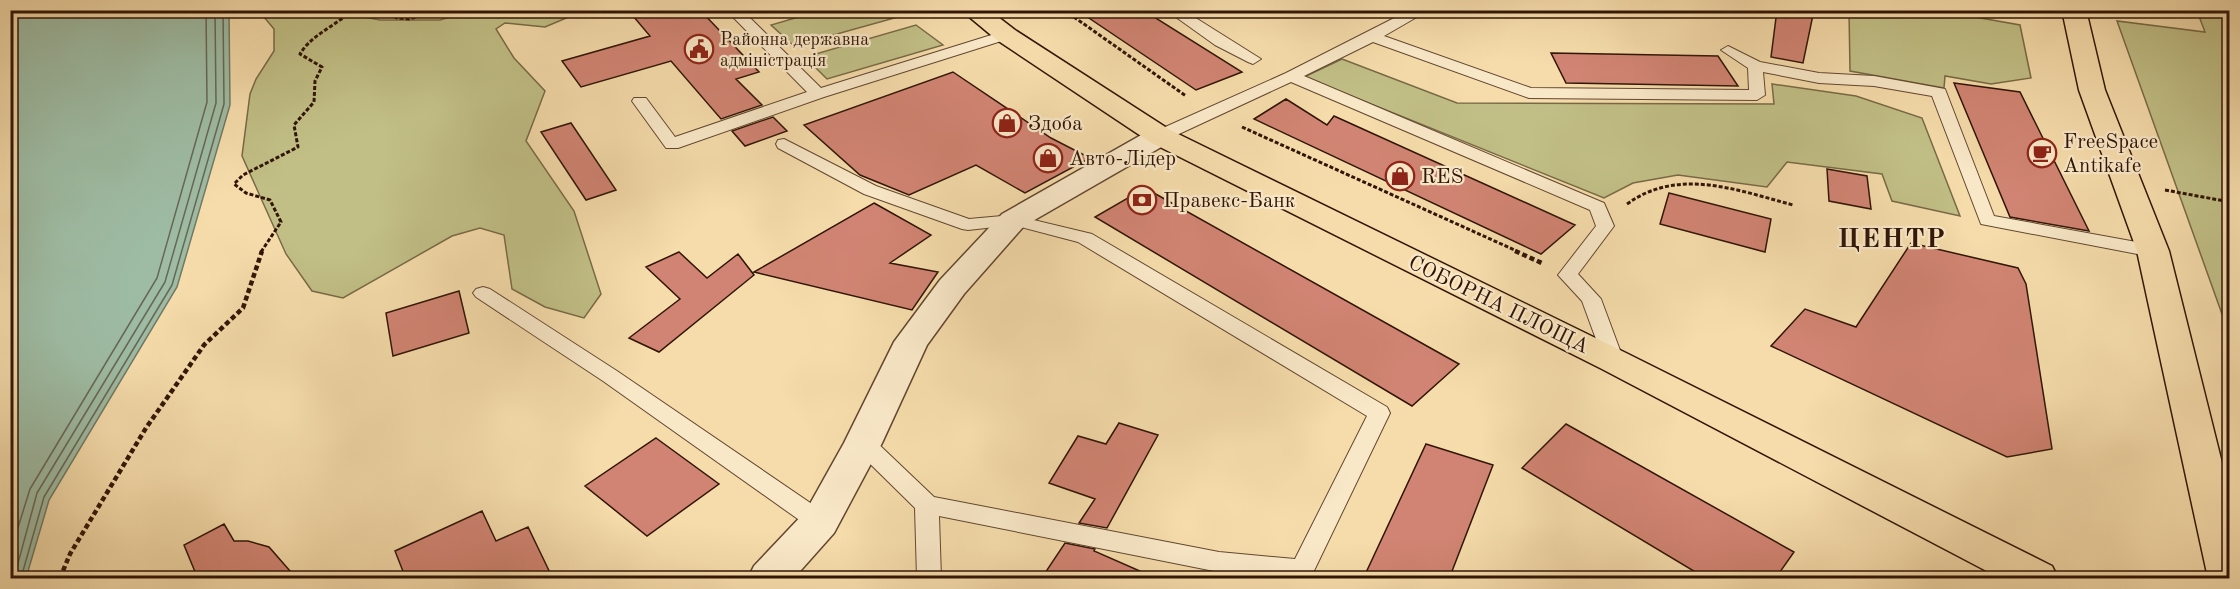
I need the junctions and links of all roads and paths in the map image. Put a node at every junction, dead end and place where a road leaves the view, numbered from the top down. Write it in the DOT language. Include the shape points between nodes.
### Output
graph roads {
  1 [pos="352,10"];
  2 [pos="359,10"];
  3 [pos="443,10"];
  4 [pos="733,10"];
  5 [pos="973,10"];
  6 [pos="1064,10"];
  7 [pos="1173,10"];
  8 [pos="1422,10"];
  9 [pos="2074,10"];
  10 [pos="1006,35"];
  11 [pos="1372,36"];
  12 [pos="1728,50"];
  13 [pos="1253,59"];
  14 [pos="1755,66"];
  15 [pos="1291,76"];
  16 [pos="818,94"];
  17 [pos="640,101"];
  18 [pos="1210,113"];
  19 [pos="1160,136"];
  20 [pos="784,144"];
  21 [pos="2158,189"];
  22 [pos="2229,202"];
  23 [pos="1793,205"];
  24 [pos="1013,220"];
  25 [pos="1605,226"];
  26 [pos="2153,251"];
  27 [pos="1568,275"];
  28 [pos="483,293"];
  29 [pos="1614,361"];
  30 [pos="863,443"];
  31 [pos="2219,491"];
  32 [pos="927,505"];
  33 [pos="820,522"];
  34 [pos="1306,574"];
  35 [pos="2026,576"];
  36 [pos="60,579"];
  37 [pos="769,579"];
  38 [pos="929,579"];
  39 [pos="2229,579"];
  1 -- 36 [label="path" via="339,23 307,42 300,54 322,67 315,81 314,102 294,124 298,147 243,175 234,184 246,193 270,200 281,222 257,261 243,308 204,345 146,428 70,554"];
  2 -- 3 [label="path" via="409,19"];
  4 -- 16 [label="lane"];
  5 -- 10 [label="main road, СОБОРНА ПЛОЩА"];
  6 -- 18 [label="path"];
  7 -- 13 [label="lane"];
  8 -- 11 [label="lane"];
  9 -- 26 [label="main road" via="2092,90"];
  10 -- 16 [label="lane"];
  10 -- 19 [label="main road, СОБОРНА ПЛОЩА"];
  11 -- 14 [label="lane" via="1528,93 1757,95"];
  11 -- 15 [label="lane"];
  12 -- 14 [label="lane"];
  14 -- 26 [label="lane" via="1939,92 1987,220"];
  15 -- 18 [label="lane"];
  15 -- 25 [label="lane" via="1598,207"];
  16 -- 17 [label="lane" via="672,144"];
  18 -- 19 [label="lane"];
  18 -- 27 [label="path"];
  19 -- 24 [label="street"];
  19 -- 29 [label="main road, СОБОРНА ПЛОЩА"];
  20 -- 24 [label="lane" via="870,190 968,225"];
  21 -- 22 [label="path"];
  23 -- 25 [label="path" via="1701,184 1663,184 1635,195"];
  24 -- 30 [label="street" via="952,287 911,342"];
  24 -- 34 [label="lane" via="1085,238 1378,413"];
  25 -- 27 [label="lane"];
  26 -- 31 [label="main road"];
  27 -- 29 [label="lane" via="1591,299"];
  28 -- 33 [label="lane"];
  29 -- 35 [label="main road, СОБОРНА ПЛОЩА"];
  30 -- 32 [label="lane"];
  30 -- 33 [label="street"];
  31 -- 39 [label="main road"];
  32 -- 34 [label="lane" via="1219,562"];
  32 -- 38 [label="lane"];
  33 -- 37 [label="street"];
}
